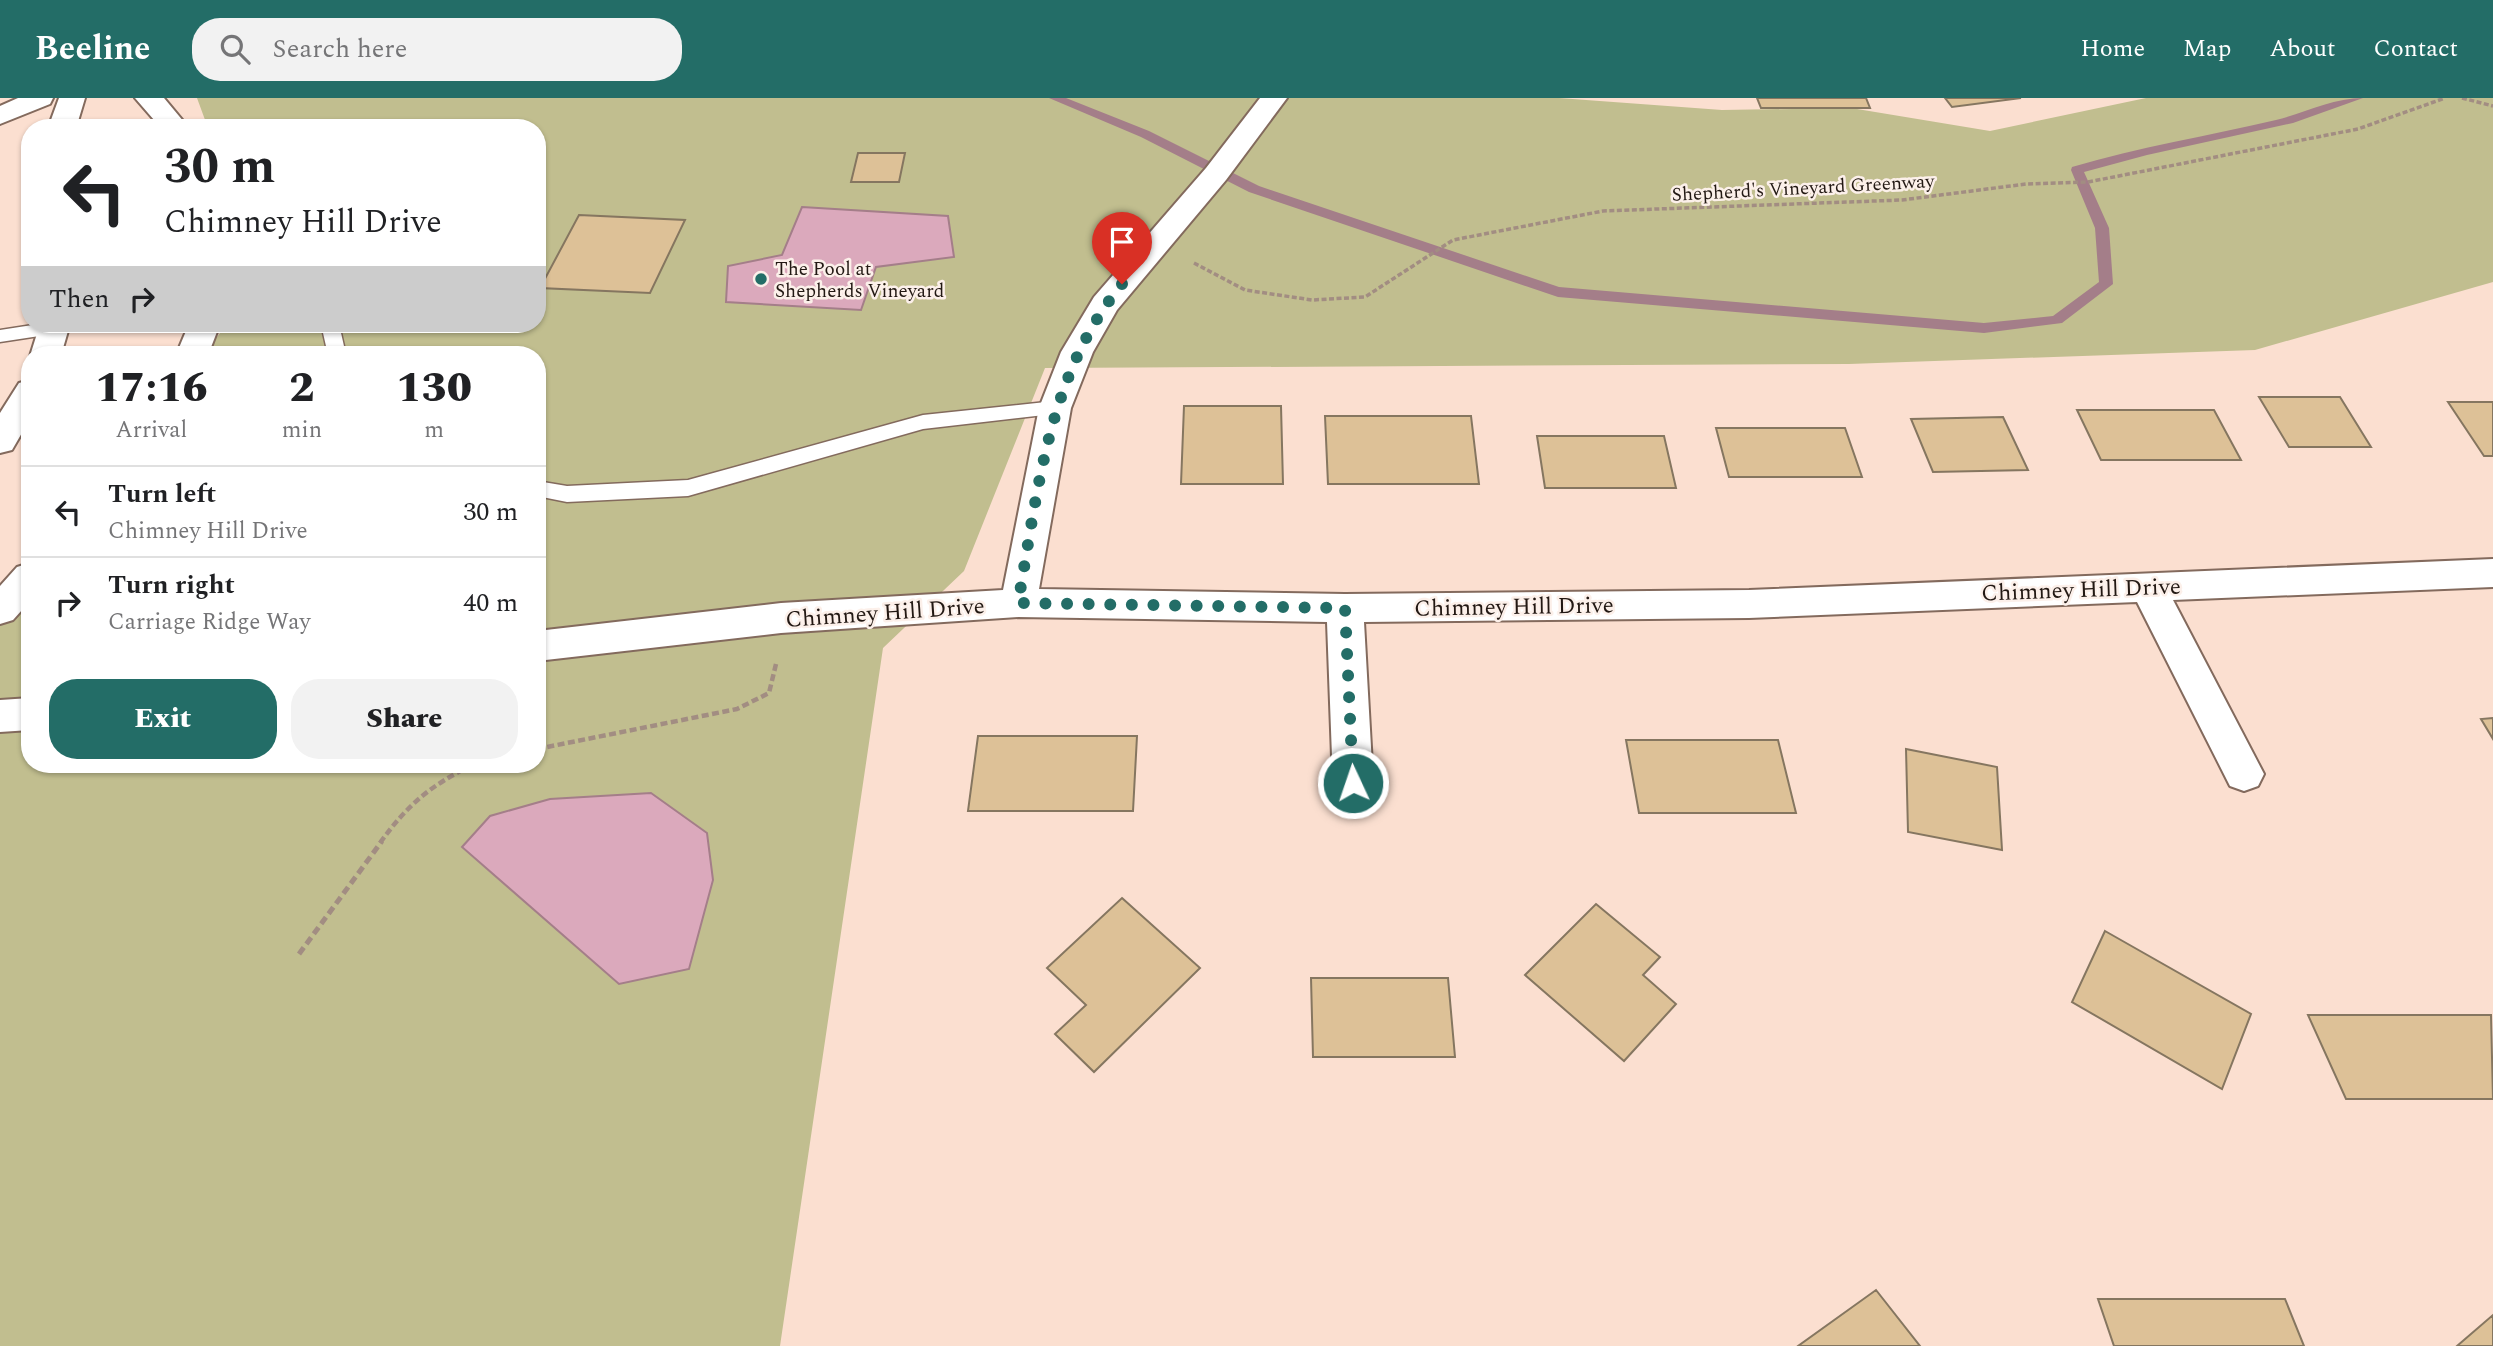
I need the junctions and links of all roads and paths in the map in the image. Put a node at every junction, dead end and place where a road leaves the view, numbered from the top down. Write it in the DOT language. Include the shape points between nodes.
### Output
graph roads {
  1 [pos="40,98"];
  2 [pos="72,98"];
  3 [pos="148,98"];
  4 [pos="1274,98"];
  5 [pos="2445,98"];
  6 [pos="2462,98"];
  7 [pos="2493,106"];
  8 [pos="0,116"];
  9 [pos="65,119"];
  10 [pos="169,119"];
  11 [pos="1190,260"];
  12 [pos="58,333"];
  13 [pos="0,336"];
  14 [pos="21,406"];
  15 [pos="1055,408"];
  16 [pos="0,441"];
  17 [pos="546,490"];
  18 [pos="21,566"];
  19 [pos="0,567"];
  20 [pos="2493,573"];
  21 [pos="2147,586"];
  22 [pos="21,587"];
  23 [pos="1018,603"];
  24 [pos="1345,608"];
  25 [pos="0,610"];
  26 [pos="781,618"];
  27 [pos="546,645"];
  28 [pos="21,715"];
  29 [pos="0,716"];
  30 [pos="546,747"];
  31 [pos="455,773"];
  32 [pos="2244,775"];
  33 [pos="1353,783"];
  34 [pos="299,954"];
  1 -- 8 [label="street"];
  2 -- 9 [label="street"];
  3 -- 10 [label="street"];
  4 -- 15 [label="street" via="1105,304 1077,352"];
  5 -- 11 [label="path, Shepherd's Vineyard Greenway" via="2358,130 2088,182 2026,184 1902,200 1603,211 1453,240 1365,297 1312,300 1245,290"];
  6 -- 7 [label="path"];
  12 -- 13 [label="lane"];
  14 -- 16 [label="street"];
  15 -- 17 [label="lane" via="923,422 688,488 567,494"];
  15 -- 23 [label="street"];
  18 -- 19 [label="street"];
  20 -- 21 [label="street, Chimney Hill Drive"];
  21 -- 24 [label="street, Chimney Hill Drive" via="1749,604"];
  21 -- 32 [label="street"];
  22 -- 25 [label="street"];
  23 -- 24 [label="street, Chimney Hill Drive"];
  23 -- 26 [label="street, Chimney Hill Drive"];
  24 -- 33 [label="street"];
  26 -- 27 [label="street, Chimney Hill Drive"];
  26 -- 30 [label="path" via="769,693 737,709"];
  28 -- 29 [label="street"];
  31 -- 34 [label="path" via="434,783 397,820"];
}
